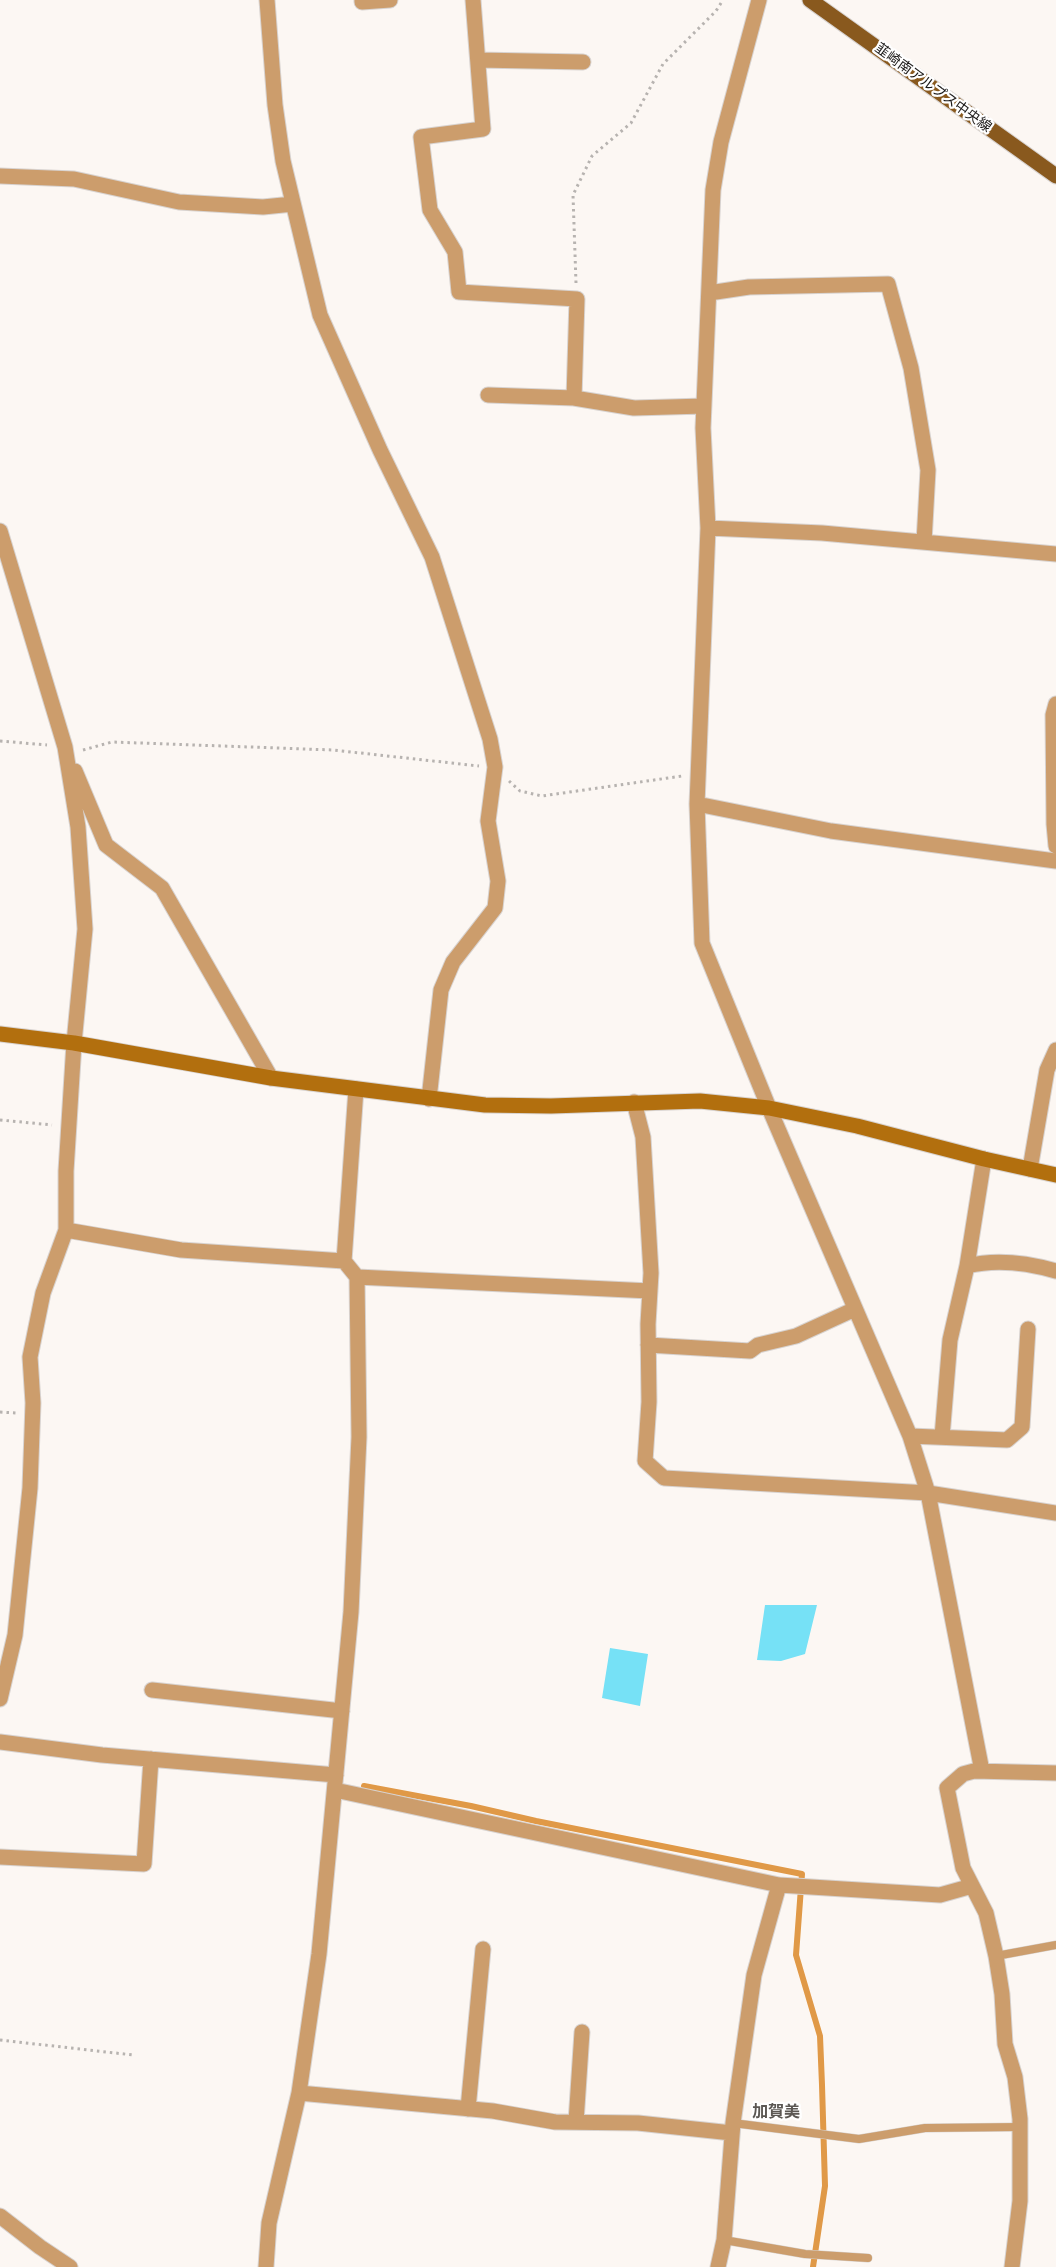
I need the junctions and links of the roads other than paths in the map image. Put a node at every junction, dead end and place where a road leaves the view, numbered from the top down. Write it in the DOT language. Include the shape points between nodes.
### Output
graph roads {
  1 [pos="267,0"];
  2 [pos="362,0"];
  3 [pos="390,0"];
  4 [pos="473,0"];
  5 [pos="759,0"];
  6 [pos="810,0"];
  7 [pos="478,60"];
  8 [pos="583,62"];
  9 [pos="0,176"];
  10 [pos="1056,176"];
  11 [pos="293,204"];
  12 [pos="709,293"];
  13 [pos="488,395"];
  14 [pos="574,398"];
  15 [pos="704,406"];
  16 [pos="708,528"];
  17 [pos="0,531"];
  18 [pos="924,542"];
  19 [pos="1056,554"];
  20 [pos="1056,704"];
  21 [pos="64,747"];
  22 [pos="697,804"];
  23 [pos="1056,846"];
  24 [pos="1056,861"];
  25 [pos="0,1034"];
  26 [pos="74,1043"];
  27 [pos="1056,1050"];
  28 [pos="271,1078"];
  29 [pos="1051,1080"];
  30 [pos="356,1089"];
  31 [pos="429,1099"];
  32 [pos="634,1102"];
  33 [pos="769,1108"];
  34 [pos="984,1159"];
  35 [pos="1030,1169"];
  36 [pos="1056,1175"];
  37 [pos="66,1230"];
  38 [pos="344,1261"];
  39 [pos="967,1266"];
  40 [pos="1056,1271"];
  41 [pos="357,1277"];
  42 [pos="650,1291"];
  43 [pos="855,1309"];
  44 [pos="1028,1329"];
  45 [pos="648,1345"];
  46 [pos="910,1436"];
  47 [pos="942,1437"];
  48 [pos="928,1493"];
  49 [pos="1056,1513"];
  50 [pos="152,1690"];
  51 [pos="0,1699"];
  52 [pos="342,1711"];
  53 [pos="0,1742"];
  54 [pos="151,1759"];
  55 [pos="982,1771"];
  56 [pos="1056,1772"];
  57 [pos="336,1774"];
  58 [pos="335,1790"];
  59 [pos="0,1857"];
  60 [pos="784,1885"];
  61 [pos="972,1886"];
  62 [pos="1056,1945"];
  63 [pos="483,1949"];
  64 [pos="996,1956"];
  65 [pos="582,2032"];
  66 [pos="298,2093"];
  67 [pos="468,2109"];
  68 [pos="576,2122"];
  69 [pos="1020,2127"];
  70 [pos="732,2128"];
  71 [pos="0,2216"];
  72 [pos="724,2240"];
  73 [pos="868,2258"];
  74 [pos="70,2267"];
  75 [pos="266,2267"];
  76 [pos="718,2267"];
  77 [pos="1012,2267"];
  1 -- 11 [label="street" via="275,105"];
  2 -- 3 [label="street"];
  4 -- 7 [label="street"];
  5 -- 12 [label="street" via="716,167"];
  6 -- 10 [label="main road, 韮崎南アルプス中央線"];
  7 -- 8 [label="street"];
  7 -- 14 [label="street" via="483,130 421,137 430,210 455,252 459,292 576,299"];
  9 -- 11 [label="street" via="74,179 179,202 263,207"];
  11 -- 31 [label="street" via="320,315 432,557 490,739 495,767 488,820 498,881 495,908 453,962 441,990"];
  12 -- 15 [label="street"];
  12 -- 18 [label="street" via="749,287 888,284 911,368 928,470"];
  13 -- 14 [label="street"];
  14 -- 15 [label="street" via="634,408"];
  15 -- 16 [label="street"];
  16 -- 18 [label="street"];
  16 -- 22 [label="street"];
  17 -- 21 [label="street"];
  18 -- 19 [label="street"];
  20 -- 23 [label="street"];
  21 -- 26 [label="street" via="78,826 85,928"];
  21 -- 28 [label="street" via="106,846 162,888"];
  22 -- 24 [label="street" via="831,831"];
  22 -- 33 [label="street" via="702,942"];
  25 -- 26 [label="street"];
  26 -- 28 [label="street"];
  26 -- 37 [label="street" via="66,1171"];
  27 -- 29 [label="street" via="1047,1070"];
  28 -- 30 [label="street"];
  29 -- 35 [label="street"];
  30 -- 31 [label="street"];
  30 -- 38 [label="street"];
  31 -- 32 [label="street" via="485,1105 551,1106"];
  32 -- 33 [label="street" via="700,1101"];
  32 -- 42 [label="street" via="643,1137 652,1273"];
  33 -- 34 [label="street" via="857,1126"];
  33 -- 43 [label="street"];
  34 -- 35 [label="street"];
  34 -- 39 [label="street"];
  35 -- 36 [label="street"];
  37 -- 38 [label="street" via="181,1250"];
  37 -- 51 [label="street" via="43,1292 30,1357 33,1402 29,1498 15,1635"];
  38 -- 41 [label="street"];
  39 -- 40 [label="street" via="983,1262 1037,1266"];
  39 -- 47 [label="street" via="950,1340"];
  41 -- 42 [label="street"];
  41 -- 52 [label="street" via="358,1437 351,1612"];
  42 -- 45 [label="street"];
  43 -- 45 [label="street" via="796,1336 758,1345 750,1351"];
  43 -- 46 [label="street"];
  44 -- 47 [label="street" via="1022,1427 1006,1440"];
  45 -- 48 [label="street" via="645,1461 664,1478"];
  46 -- 47 [label="street"];
  46 -- 48 [label="street"];
  48 -- 49 [label="street"];
  48 -- 55 [label="street"];
  50 -- 52 [label="street"];
  52 -- 57 [label="street"];
  53 -- 54 [label="street"];
  54 -- 57 [label="street"];
  54 -- 59 [label="street" via="144,1864"];
  55 -- 56 [label="street"];
  55 -- 61 [label="street" via="963,1774 946,1788 962,1868"];
  57 -- 58 [label="street"];
  58 -- 60 [label="street"];
  58 -- 66 [label="street" via="320,1954"];
  60 -- 61 [label="street" via="940,1894"];
  60 -- 70 [label="street" via="754,1975"];
  61 -- 64 [label="street" via="986,1914"];
  62 -- 64 [label="lane"];
  63 -- 67 [label="street"];
  64 -- 69 [label="street" via="1005,2044 1015,2077"];
  65 -- 68 [label="street"];
  66 -- 67 [label="street"];
  66 -- 75 [label="street" via="269,2223"];
  67 -- 68 [label="street" via="554,2122"];
  68 -- 70 [label="street"];
  69 -- 70 [label="lane" via="925,2128 859,2139"];
  69 -- 77 [label="street" via="1020,2201"];
  70 -- 72 [label="street"];
  71 -- 74 [label="street"];
  72 -- 73 [label="lane" via="805,2254"];
  72 -- 76 [label="street"];
}
